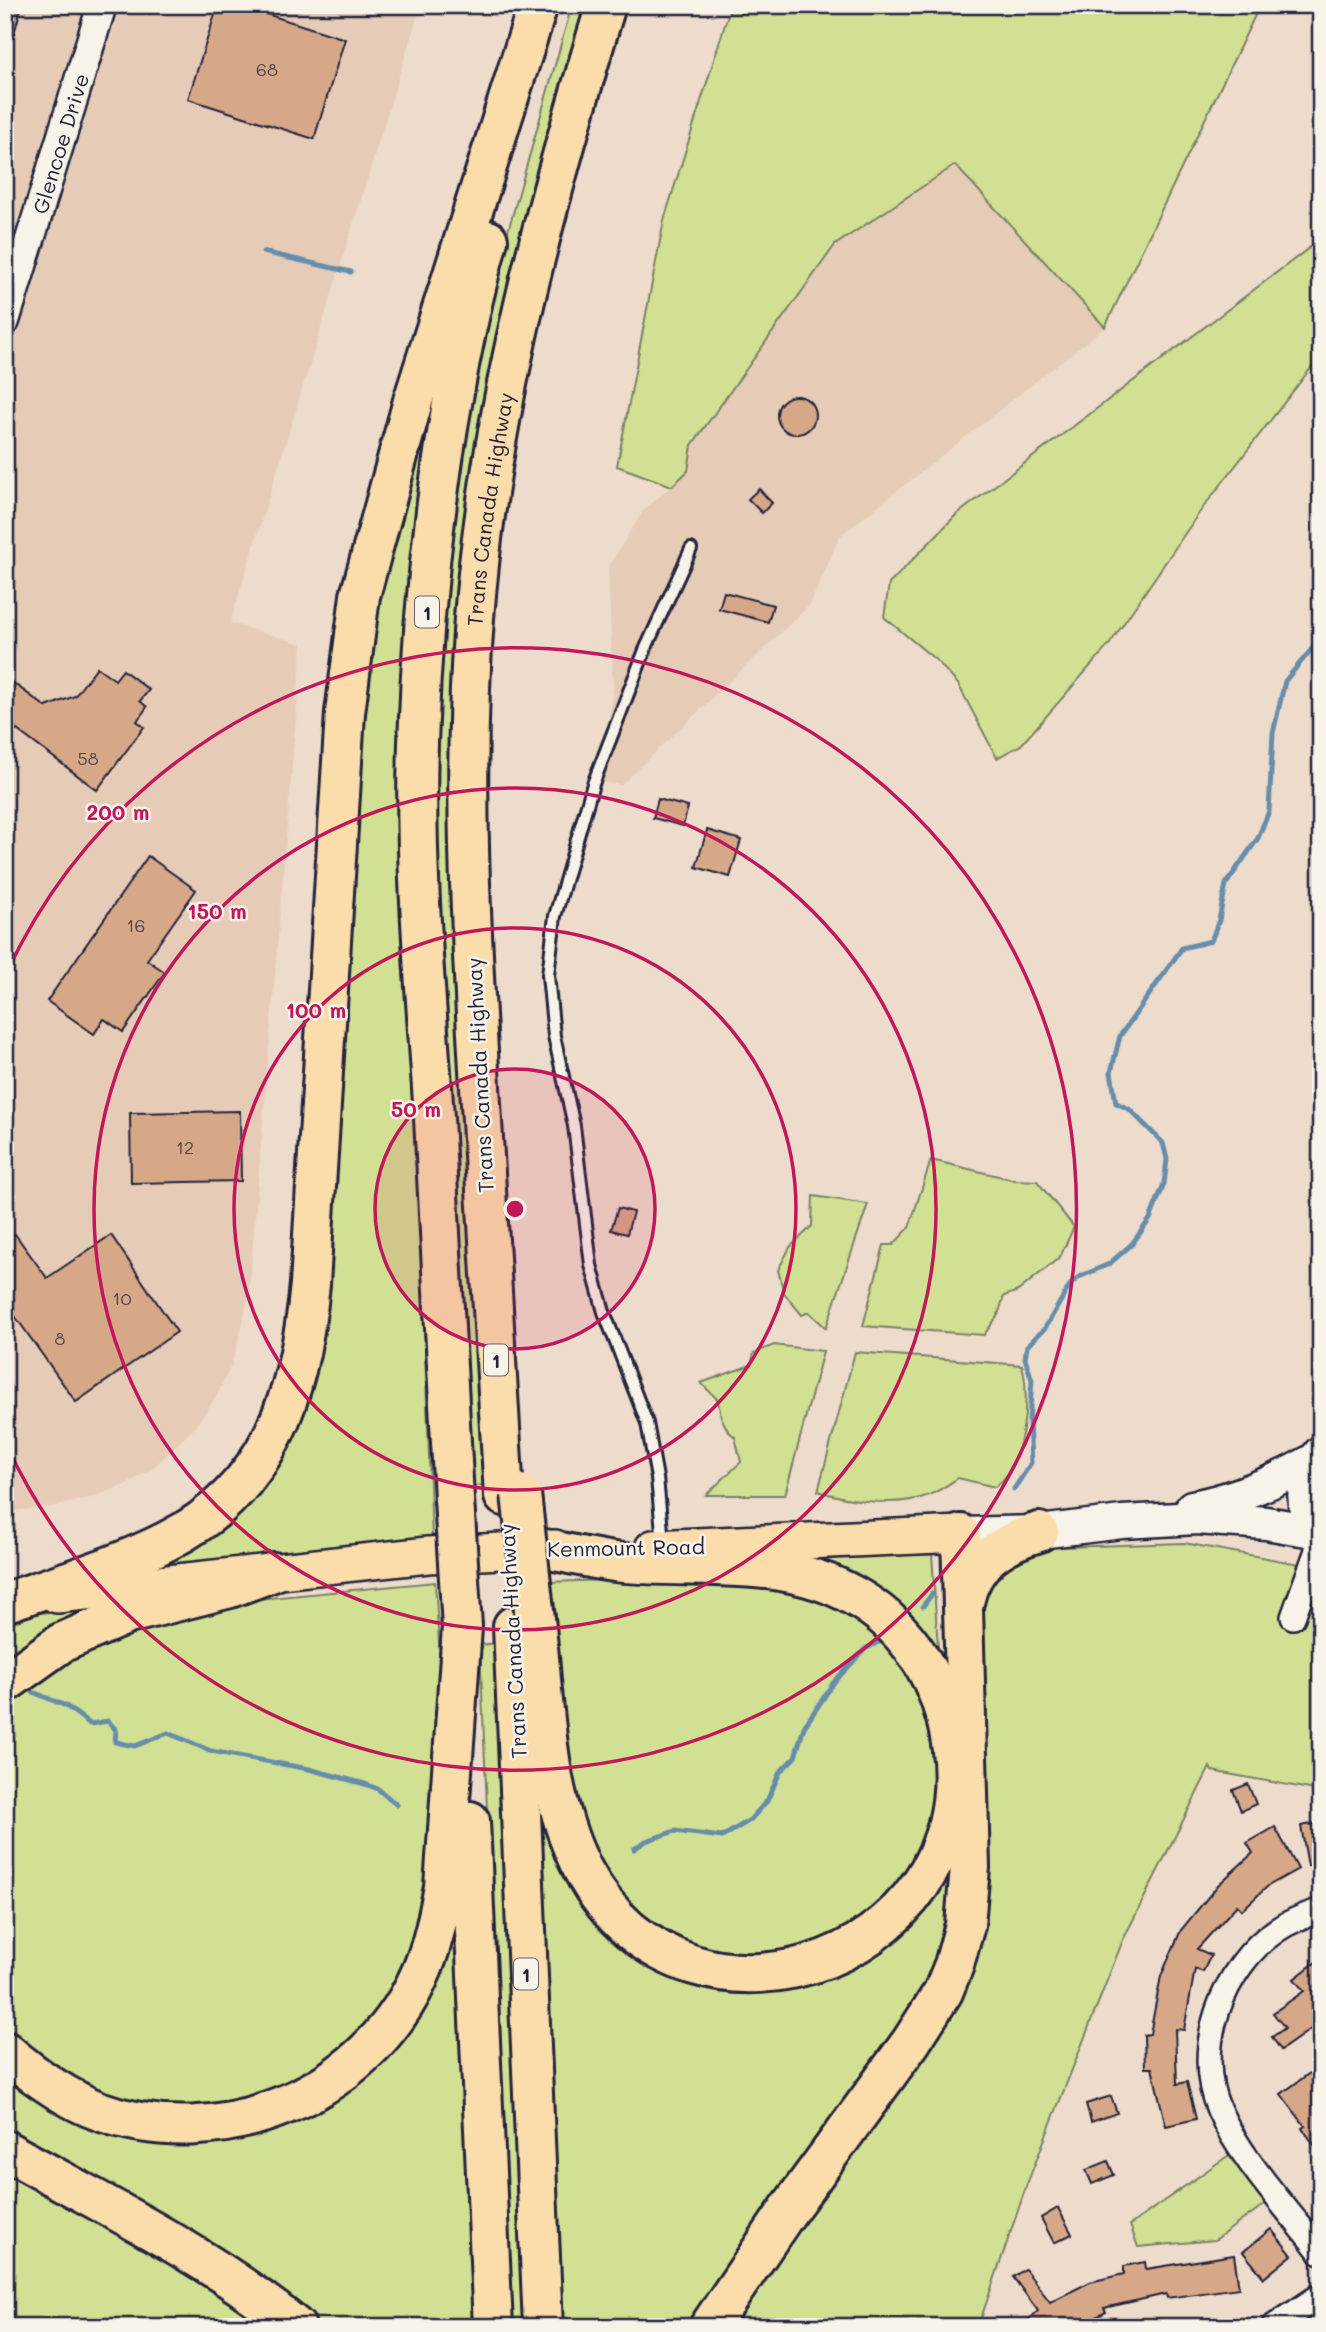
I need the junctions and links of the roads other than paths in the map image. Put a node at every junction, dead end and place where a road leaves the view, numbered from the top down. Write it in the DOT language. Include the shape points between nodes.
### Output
graph roads {
  1 [pos="102,5"];
  2 [pos="538,5"];
  3 [pos="554,5"];
  4 [pos="606,5"];
  5 [pos="5,321"];
  6 [pos="691,549"];
  7 [pos="1317,1456"];
  8 [pos="1122,1522"];
  9 [pos="1039,1532"];
  10 [pos="953,1534"];
  11 [pos="1318,1538"];
  12 [pos="664,1548"];
  13 [pos="544,1549"];
  14 [pos="273,1572"];
  15 [pos="1321,1587"];
  16 [pos="6,1602"];
  17 [pos="963,1607"];
  18 [pos="524,1620"];
  19 [pos="462,1627"];
  20 [pos="5,1683"];
  21 [pos="954,1759"];
  22 [pos="1321,1910"];
  23 [pos="5,2051"];
  24 [pos="5,2150"];
  25 [pos="1321,2253"];
  26 [pos="1321,2295"];
  27 [pos="296,2327"];
  28 [pos="493,2327"];
  29 [pos="543,2327"];
  30 [pos="709,2327"];
  31 [pos="1273,2327"];
  1 -- 5 [label="street, Glencoe Drive"];
  2 -- 16 [label="highway" via="412,401 360,596 345,713 310,1284 302,1352 290,1397 273,1437 249,1474 195,1525 156,1547"];
  3 -- 19 [label="highway, 1, bridge" via="463,344 439,499 422,672 420,924"];
  4 -- 18 [label="highway, Trans Canada Highway / 1" via="517,331 501,412 474,614 468,740 469,900 488,1224"];
  6 -- 12 [label="lane" via="645,650 593,784 555,916 548,975 554,1036 574,1126 591,1265 647,1423"];
  7 -- 8 [label="main road, Kenmount Road" via="1281,1479 1223,1501"];
  7 -- 11 [label="main road" via="1304,1496"];
  8 -- 9 [label="main road, Kenmount Road"];
  8 -- 11 [label="main road, Kenmount Road" via="1197,1518 1266,1523"];
  9 -- 10 [label="main road, Kenmount Road"];
  9 -- 17 [label="highway" via="989,1556 972,1576"];
  10 -- 12 [label="main road, Kenmount Road"];
  10 -- 17 [label="highway"];
  10 -- 21 [label="highway"];
  11 -- 15 [label="street" via="1293,1617"];
  12 -- 13 [label="main road, Kenmount Road"];
  13 -- 14 [label="main road, Kenmount Road" via="428,1555"];
  13 -- 21 [label="highway" via="614,1562 761,1568 808,1578 850,1594 886,1617 923,1662 943,1710"];
  14 -- 16 [label="main road, Kenmount Road"];
  14 -- 20 [label="highway" via="128,1614 61,1643"];
  17 -- 30 [label="highway" via="969,1882 965,1925 954,1965 943,1992 911,2042"];
  18 -- 21 [label="highway" via="562,1810 576,1854 599,1896 630,1929 688,1962 739,1971 794,1968 836,1956 876,1933 903,1907 934,1861 952,1801"];
  18 -- 29 [label="highway, Trans Canada Highway / 1"];
  19 -- 23 [label="highway" via="438,1919 408,1997 360,2055 317,2089 288,2104 235,2121 192,2126 128,2120 98,2110 45,2082"];
  19 -- 28 [label="highway, 1"];
  22 -- 25 [label="street" via="1276,1930 1246,1960 1220,2003 1210,2059 1218,2107 1230,2130"];
  24 -- 27 [label="highway" via="177,2245"];
  26 -- 31 [label="street"];
}
